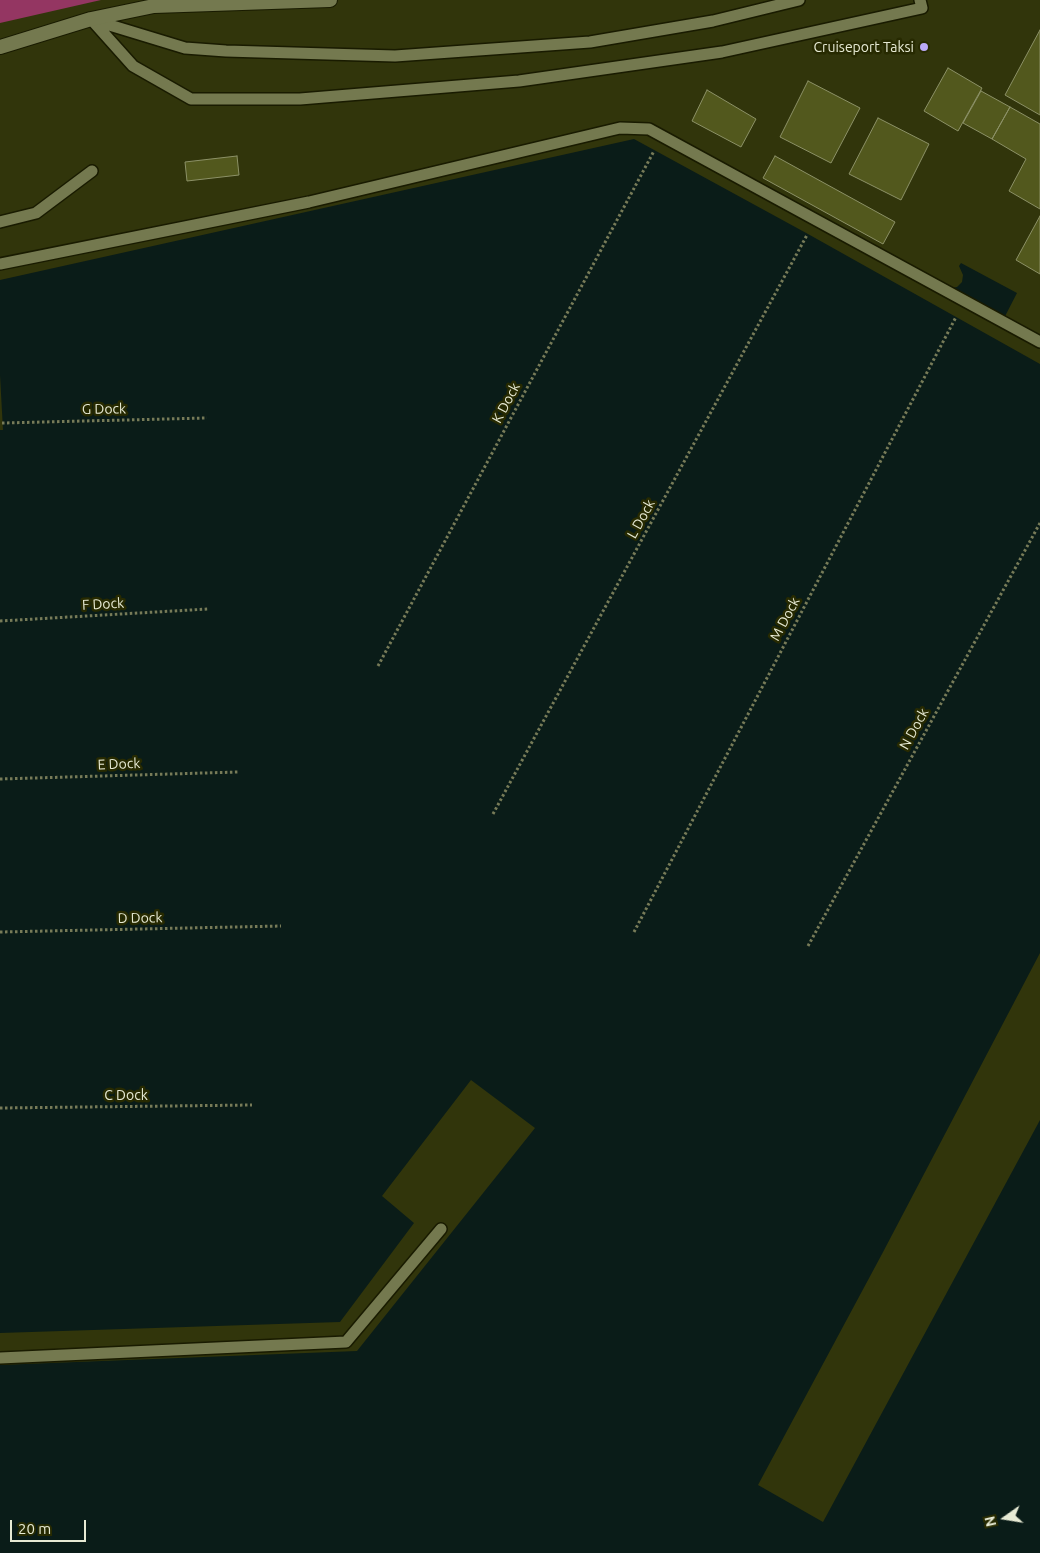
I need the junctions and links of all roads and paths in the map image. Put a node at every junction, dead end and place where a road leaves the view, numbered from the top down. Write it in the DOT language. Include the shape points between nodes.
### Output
graph roads {
  1 [pos="330,0"];
  2 [pos="799,0"];
  3 [pos="920,0"];
  4 [pos="91,19"];
  5 [pos="0,47"];
  6 [pos="654,151"];
  7 [pos="92,171"];
  8 [pos="0,222"];
  9 [pos="808,234"];
  10 [pos="0,264"];
  11 [pos="956,317"];
  12 [pos="1040,342"];
  13 [pos="206,418"];
  14 [pos="2,423"];
  15 [pos="1040,523"];
  16 [pos="208,609"];
  17 [pos="0,621"];
  18 [pos="378,666"];
  19 [pos="238,772"];
  20 [pos="0,779"];
  21 [pos="493,814"];
  22 [pos="281,926"];
  23 [pos="0,932"];
  24 [pos="634,932"];
  25 [pos="808,946"];
  26 [pos="252,1105"];
  27 [pos="0,1108"];
  28 [pos="441,1229"];
  29 [pos="0,1358"];
  1 -- 4 [label="street" via="154,6"];
  2 -- 4 [label="lane" via="713,21 590,42 395,56 185,48"];
  3 -- 4 [label="lane" via="922,8 722,52 519,81 300,99 191,99 133,66"];
  4 -- 5 [label="street"];
  6 -- 18 [label="path, K Dock"];
  7 -- 8 [label="lane" via="36,213"];
  9 -- 21 [label="path, L Dock"];
  10 -- 12 [label="lane" via="309,202 620,128 649,130"];
  11 -- 24 [label="path, M Dock"];
  13 -- 14 [label="path, G Dock"];
  15 -- 25 [label="path, N Dock"];
  16 -- 17 [label="path, F Dock"];
  19 -- 20 [label="path, E Dock"];
  22 -- 23 [label="path, D Dock"];
  26 -- 27 [label="path, C Dock"];
  28 -- 29 [label="lane" via="346,1342"];
}
